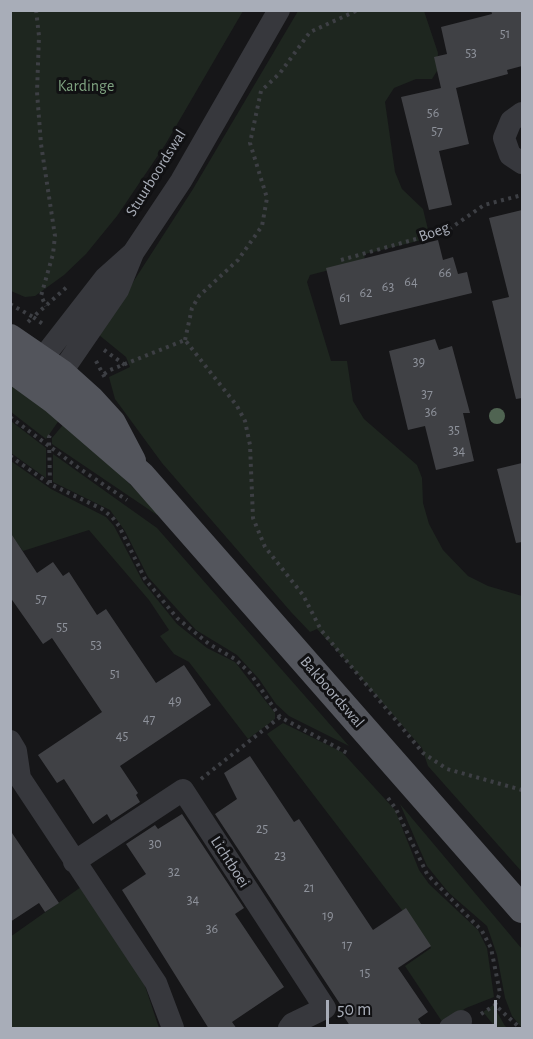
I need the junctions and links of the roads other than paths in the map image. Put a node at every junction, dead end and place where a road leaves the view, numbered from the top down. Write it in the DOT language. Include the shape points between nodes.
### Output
graph roads {
  1 [pos="279,10"];
  2 [pos="522,113"];
  3 [pos="522,163"];
  4 [pos="10,338"];
  5 [pos="10,368"];
  6 [pos="47,373"];
  7 [pos="10,741"];
  8 [pos="74,862"];
  9 [pos="522,909"];
  10 [pos="173,1029"];
  11 [pos="290,1029"];
  1 -- 6 [label="street, Stuurboordswal" via="181,181 133,253 105,278"];
  2 -- 3 [label="street" via="511,121 504,138 510,155"];
  4 -- 6 [label="main road"];
  5 -- 6 [label="main road"];
  6 -- 9 [label="main road, Bakboordswal"];
  7 -- 8 [label="street" via="16,751 20,778"];
  8 -- 10 [label="street" via="156,983"];
  8 -- 11 [label="street, Lichtboei" via="183,790 325,1008 292,1024"];
}
